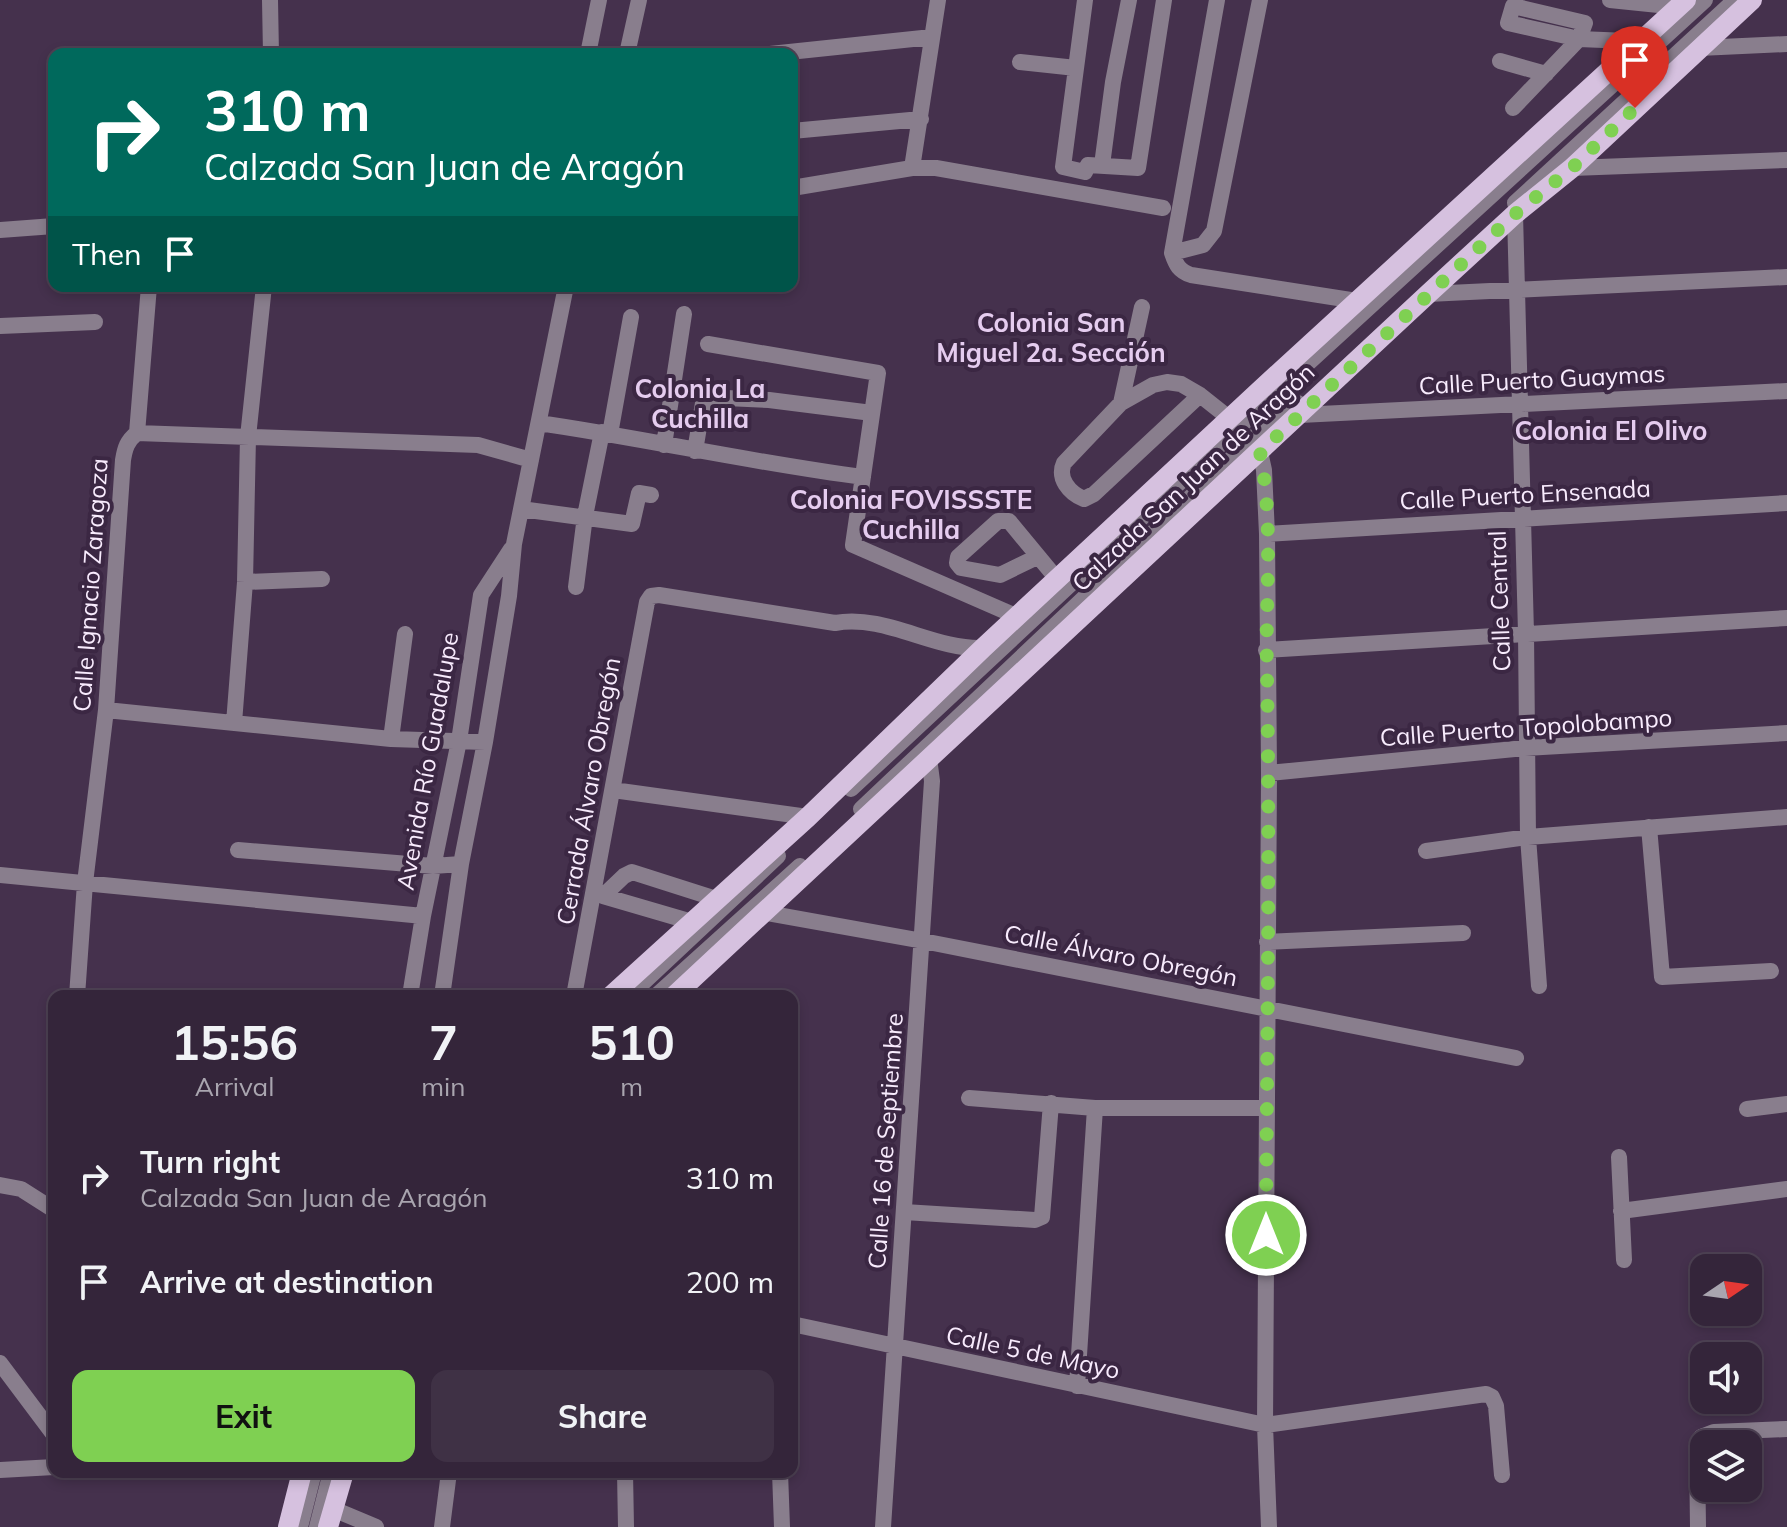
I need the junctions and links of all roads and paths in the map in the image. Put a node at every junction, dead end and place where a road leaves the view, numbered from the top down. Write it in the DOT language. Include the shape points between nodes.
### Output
graph roads {
  1 [pos="270,0"];
  2 [pos="599,0"];
  3 [pos="639,0"];
  4 [pos="938,0"];
  5 [pos="1085,0"];
  6 [pos="1129,0"];
  7 [pos="1164,0"];
  8 [pos="1217,0"];
  9 [pos="1260,0"];
  10 [pos="1610,0"];
  11 [pos="1705,0"];
  12 [pos="1735,0"];
  13 [pos="1752,0"];
  14 [pos="1682,4"];
  15 [pos="1544,6"];
  16 [pos="932,37"];
  17 [pos="1579,39"];
  18 [pos="1787,44"];
  19 [pos="271,48"];
  20 [pos="589,48"];
  21 [pos="628,48"];
  22 [pos="1637,48"];
  23 [pos="1699,48"];
  24 [pos="798,51"];
  25 [pos="1500,61"];
  26 [pos="1020,62"];
  27 [pos="1076,68"];
  28 [pos="1546,74"];
  29 [pos="1513,108"];
  30 [pos="921,119"];
  31 [pos="798,130"];
  32 [pos="1787,160"];
  33 [pos="1102,165"];
  34 [pos="912,168"];
  35 [pos="1572,168"];
  36 [pos="798,187"];
  37 [pos="1163,208"];
  38 [pos="1515,214"];
  39 [pos="48,226"];
  40 [pos="0,230"];
  41 [pos="1172,253"];
  42 [pos="1787,277"];
  43 [pos="1517,288"];
  44 [pos="149,292"];
  45 [pos="263,292"];
  46 [pos="565,292"];
  47 [pos="1428,294"];
  48 [pos="1357,301"];
  49 [pos="1142,307"];
  50 [pos="684,314"];
  51 [pos="631,317"];
  52 [pos="95,322"];
  53 [pos="0,326"];
  54 [pos="708,344"];
  55 [pos="1787,391"];
  56 [pos="1200,395"];
  57 [pos="1121,403"];
  58 [pos="1518,405"];
  59 [pos="872,413"];
  60 [pos="1300,415"];
  61 [pos="539,423"];
  62 [pos="137,433"];
  63 [pos="606,433"];
  64 [pos="1245,435"];
  65 [pos="248,437"];
  66 [pos="664,445"];
  67 [pos="695,451"];
  68 [pos="531,460"];
  69 [pos="863,477"];
  70 [pos="651,495"];
  71 [pos="1787,503"];
  72 [pos="521,509"];
  73 [pos="585,516"];
  74 [pos="1521,519"];
  75 [pos="1267,534"];
  76 [pos="514,544"];
  77 [pos="1037,557"];
  78 [pos="322,579"];
  79 [pos="1057,579"];
  80 [pos="245,582"];
  81 [pos="576,587"];
  82 [pos="1018,617"];
  83 [pos="1787,618"];
  84 [pos="1526,633"];
  85 [pos="405,634"];
  86 [pos="983,648"];
  87 [pos="1266,650"];
  88 [pos="106,710"];
  89 [pos="234,723"];
  90 [pos="1787,733"];
  91 [pos="391,739"];
  92 [pos="459,741"];
  93 [pos="485,742"];
  94 [pos="1525,748"];
  95 [pos="929,758"];
  96 [pos="1269,773"];
  97 [pos="613,790"];
  98 [pos="808,817"];
  99 [pos="1787,817"];
  100 [pos="1649,827"];
  101 [pos="1528,837"];
  102 [pos="238,850"];
  103 [pos="1426,851"];
  104 [pos="461,864"];
  105 [pos="433,866"];
  106 [pos="0,875"];
  107 [pos="85,883"];
  108 [pos="598,896"];
  109 [pos="724,901"];
  110 [pos="757,911"];
  111 [pos="423,916"];
  112 [pos="692,922"];
  113 [pos="1463,933"];
  114 [pos="923,941"];
  115 [pos="1267,942"];
  116 [pos="1771,971"];
  117 [pos="1539,986"];
  118 [pos="77,990"];
  119 [pos="411,990"];
  120 [pos="443,990"];
  121 [pos="575,990"];
  122 [pos="618,990"];
  123 [pos="635,990"];
  124 [pos="663,990"];
  125 [pos="683,990"];
  126 [pos="1268,1008"];
  127 [pos="1516,1058"];
  128 [pos="969,1098"];
  129 [pos="1051,1103"];
  130 [pos="1787,1104"];
  131 [pos="1095,1108"];
  132 [pos="1267,1108"];
  133 [pos="1747,1109"];
  134 [pos="1619,1157"];
  135 [pos="0,1185"];
  136 [pos="1787,1189"];
  137 [pos="48,1206"];
  138 [pos="1621,1211"];
  139 [pos="904,1212"];
  140 [pos="1624,1260"];
  141 [pos="798,1325"];
  142 [pos="894,1347"];
  143 [pos="0,1363"];
  144 [pos="1077,1386"];
  145 [pos="1265,1425"];
  146 [pos="48,1427"];
  147 [pos="1787,1429"];
  148 [pos="48,1467"];
  149 [pos="0,1470"];
  150 [pos="1502,1475"];
  151 [pos="300,1478"];
  152 [pos="312,1478"];
  153 [pos="329,1478"];
  154 [pos="342,1478"];
  155 [pos="448,1478"];
  156 [pos="625,1478"];
  157 [pos="780,1478"];
  158 [pos="331,1518"];
  159 [pos="1271,1523"];
  160 [pos="288,1527"];
  161 [pos="300,1527"];
  162 [pos="317,1527"];
  163 [pos="376,1527"];
  164 [pos="442,1527"];
  165 [pos="626,1527"];
  166 [pos="782,1527"];
  167 [pos="883,1527"];
  168 [pos="1698,1527"];
  1 -- 19 [label="street"];
  2 -- 20 [label="street"];
  3 -- 21 [label="street"];
  4 -- 16 [label="street"];
  5 -- 27 [label="street"];
  6 -- 33 [label="street"];
  7 -- 33 [label="street" via="1138,168"];
  8 -- 41 [label="street"];
  9 -- 41 [label="street" via="1214,231 1203,245"];
  10 -- 14 [label="street"];
  11 -- 64 [label="street"];
  12 -- 64 [label="street" via="1289,411"];
  13 -- 23 [label="main road, Calzada San Juan de Aragón"];
  14 -- 22 [label="main road, Calzada San Juan de Aragón"];
  15 -- 17 [label="street" via="1585,23"];
  15 -- 17 [label="street" via="1513,6 1508,23"];
  16 -- 24 [label="street"];
  16 -- 30 [label="street"];
  17 -- 22 [label="street" via="1628,41"];
  17 -- 28 [label="street"];
  18 -- 23 [label="street"];
  22 -- 48 [label="main road, Calzada San Juan de Aragón"];
  23 -- 35 [label="main road, Calzada San Juan de Aragón"];
  25 -- 28 [label="street"];
  26 -- 27 [label="street"];
  27 -- 33 [label="street" via="1063,168 1085,172 1087,165"];
  28 -- 29 [label="street"];
  30 -- 31 [label="street"];
  30 -- 34 [label="street"];
  32 -- 35 [label="street"];
  34 -- 36 [label="street"];
  34 -- 37 [label="street"];
  35 -- 38 [label="main road, Calzada San Juan de Aragón"];
  38 -- 43 [label="street, Calle Central"];
  38 -- 47 [label="main road, Calzada San Juan de Aragón"];
  39 -- 40 [label="street"];
  41 -- 48 [label="street" via="1181,271 1191,275"];
  42 -- 43 [label="street"];
  43 -- 47 [label="street"];
  43 -- 58 [label="street, Calle Central"];
  44 -- 62 [label="street"];
  45 -- 65 [label="street"];
  46 -- 61 [label="street, Avenida Río Guadalupe"];
  47 -- 60 [label="main road, Calzada San Juan de Aragón"];
  48 -- 64 [label="main road, Calzada San Juan de Aragón"];
  49 -- 57 [label="street"];
  50 -- 66 [label="street"];
  51 -- 63 [label="street"];
  52 -- 53 [label="street"];
  54 -- 59 [label="street" via="878,373"];
  55 -- 58 [label="street, Calle Puerto Guaymas"];
  56 -- 57 [label="street" via="1167,382"];
  56 -- 57 [label="street" via="1094,494 1075,496 1062,480 1064,463"];
  56 -- 64 [label="street"];
  58 -- 60 [label="street, Calle Puerto Guaymas"];
  58 -- 74 [label="street, Calle Central"];
  59 -- 67 [label="street" via="704,397"];
  59 -- 69 [label="street"];
  60 -- 64 [label="main road, Calzada San Juan de Aragón"];
  61 -- 63 [label="street"];
  61 -- 68 [label="street, Avenida Río Guadalupe"];
  62 -- 65 [label="street, Calle Ignacio Zaragoza"];
  62 -- 88 [label="street, Calle Ignacio Zaragoza" via="123,460"];
  63 -- 66 [label="street"];
  63 -- 73 [label="street"];
  64 -- 75 [label="street" via="1264,470"];
  64 -- 79 [label="main road, Calzada San Juan de Aragón"];
  64 -- 95 [label="main road, Calzada San Juan de Aragón"];
  64 -- 109 [label="street"];
  64 -- 110 [label="street"];
  65 -- 68 [label="street, Calle Ignacio Zaragoza" via="478,445"];
  65 -- 80 [label="street"];
  66 -- 67 [label="street"];
  67 -- 69 [label="street"];
  68 -- 72 [label="street, Avenida Río Guadalupe"];
  69 -- 82 [label="street" via="853,545"];
  70 -- 73 [label="street" via="639,493 632,524"];
  71 -- 74 [label="street, Calle Puerto Ensenada"];
  72 -- 73 [label="street"];
  72 -- 76 [label="street, Avenida Río Guadalupe"];
  73 -- 81 [label="street"];
  74 -- 75 [label="street, Calle Puerto Ensenada"];
  74 -- 84 [label="street, Calle Central"];
  75 -- 87 [label="street"];
  76 -- 92 [label="street, Avenida Río Guadalupe" via="481,595"];
  76 -- 93 [label="street, Avenida Río Guadalupe"];
  77 -- 77 [label="street" via="1004,520 957,563 997,576"];
  77 -- 79 [label="street"];
  78 -- 80 [label="street"];
  79 -- 82 [label="main road, Calzada San Juan de Aragón"];
  80 -- 89 [label="street"];
  82 -- 86 [label="main road, Calzada San Juan de Aragón"];
  83 -- 84 [label="street"];
  84 -- 87 [label="street"];
  84 -- 94 [label="street, Calle Central"];
  85 -- 91 [label="street"];
  86 -- 97 [label="street, Cerrada Álvaro Obregón" via="964,649 862,621 835,623 651,596"];
  86 -- 98 [label="main road, Calzada San Juan de Aragón"];
  87 -- 96 [label="street"];
  88 -- 89 [label="street"];
  88 -- 107 [label="street, Calle Ignacio Zaragoza"];
  89 -- 91 [label="street"];
  90 -- 94 [label="street, Calle Puerto Topolobampo"];
  91 -- 92 [label="street"];
  92 -- 93 [label="street"];
  92 -- 105 [label="street, Avenida Río Guadalupe"];
  93 -- 104 [label="street, Avenida Río Guadalupe"];
  94 -- 96 [label="street, Calle Puerto Topolobampo"];
  94 -- 101 [label="street, Calle Central"];
  95 -- 110 [label="main road, Calzada San Juan de Aragón"];
  95 -- 114 [label="street, Calle 16 de Septiembre"];
  96 -- 115 [label="street"];
  97 -- 98 [label="street"];
  97 -- 108 [label="street, Cerrada Álvaro Obregón"];
  98 -- 109 [label="main road, Calzada San Juan de Aragón"];
  99 -- 100 [label="street"];
  100 -- 101 [label="street"];
  100 -- 116 [label="street" via="1662,977"];
  101 -- 103 [label="street"];
  101 -- 117 [label="street, Calle Central"];
  102 -- 105 [label="street"];
  104 -- 105 [label="street"];
  104 -- 120 [label="street, Avenida Río Guadalupe"];
  105 -- 111 [label="street, Avenida Río Guadalupe"];
  106 -- 107 [label="street"];
  107 -- 111 [label="street"];
  107 -- 118 [label="street, Calle Ignacio Zaragoza"];
  108 -- 109 [label="street, Calle Álvaro Obregón" via="632,872"];
  108 -- 112 [label="street"];
  108 -- 121 [label="street, Cerrada Álvaro Obregón"];
  109 -- 110 [label="street, Calle Álvaro Obregón"];
  109 -- 112 [label="main road, Calzada San Juan de Aragón"];
  109 -- 123 [label="street"];
  110 -- 114 [label="street, Calle Álvaro Obregón"];
  110 -- 124 [label="street"];
  110 -- 125 [label="main road, Calzada San Juan de Aragón"];
  111 -- 119 [label="street, Avenida Río Guadalupe"];
  112 -- 122 [label="main road, Calzada San Juan de Aragón"];
  113 -- 115 [label="street"];
  114 -- 126 [label="street, Calle Álvaro Obregón"];
  114 -- 139 [label="street, Calle 16 de Septiembre"];
  115 -- 126 [label="street"];
  126 -- 127 [label="street, Calle Álvaro Obregón"];
  126 -- 132 [label="street"];
  128 -- 129 [label="street"];
  129 -- 131 [label="street"];
  129 -- 139 [label="street" via="1042,1217"];
  130 -- 133 [label="street"];
  131 -- 132 [label="street"];
  131 -- 144 [label="street"];
  132 -- 145 [label="street"];
  134 -- 138 [label="street"];
  135 -- 137 [label="street" via="21,1189"];
  136 -- 138 [label="street"];
  138 -- 140 [label="street"];
  139 -- 142 [label="street, Calle 16 de Septiembre"];
  141 -- 142 [label="street, Calle 5 de Mayo"];
  142 -- 144 [label="street, Calle 5 de Mayo"];
  142 -- 167 [label="street, Calle 16 de Septiembre"];
  143 -- 146 [label="street"];
  144 -- 145 [label="street, Calle 5 de Mayo"];
  145 -- 150 [label="street, Calle 5 de Mayo" via="1486,1394 1496,1406"];
  145 -- 159 [label="street"];
  147 -- 168 [label="street" via="1701,1437"];
  148 -- 149 [label="street"];
  151 -- 160 [label="main road"];
  152 -- 161 [label="street"];
  153 -- 162 [label="street"];
  154 -- 158 [label="main road"];
  155 -- 164 [label="street"];
  156 -- 165 [label="street"];
  157 -- 166 [label="street"];
  158 -- 163 [label="street"];
}
